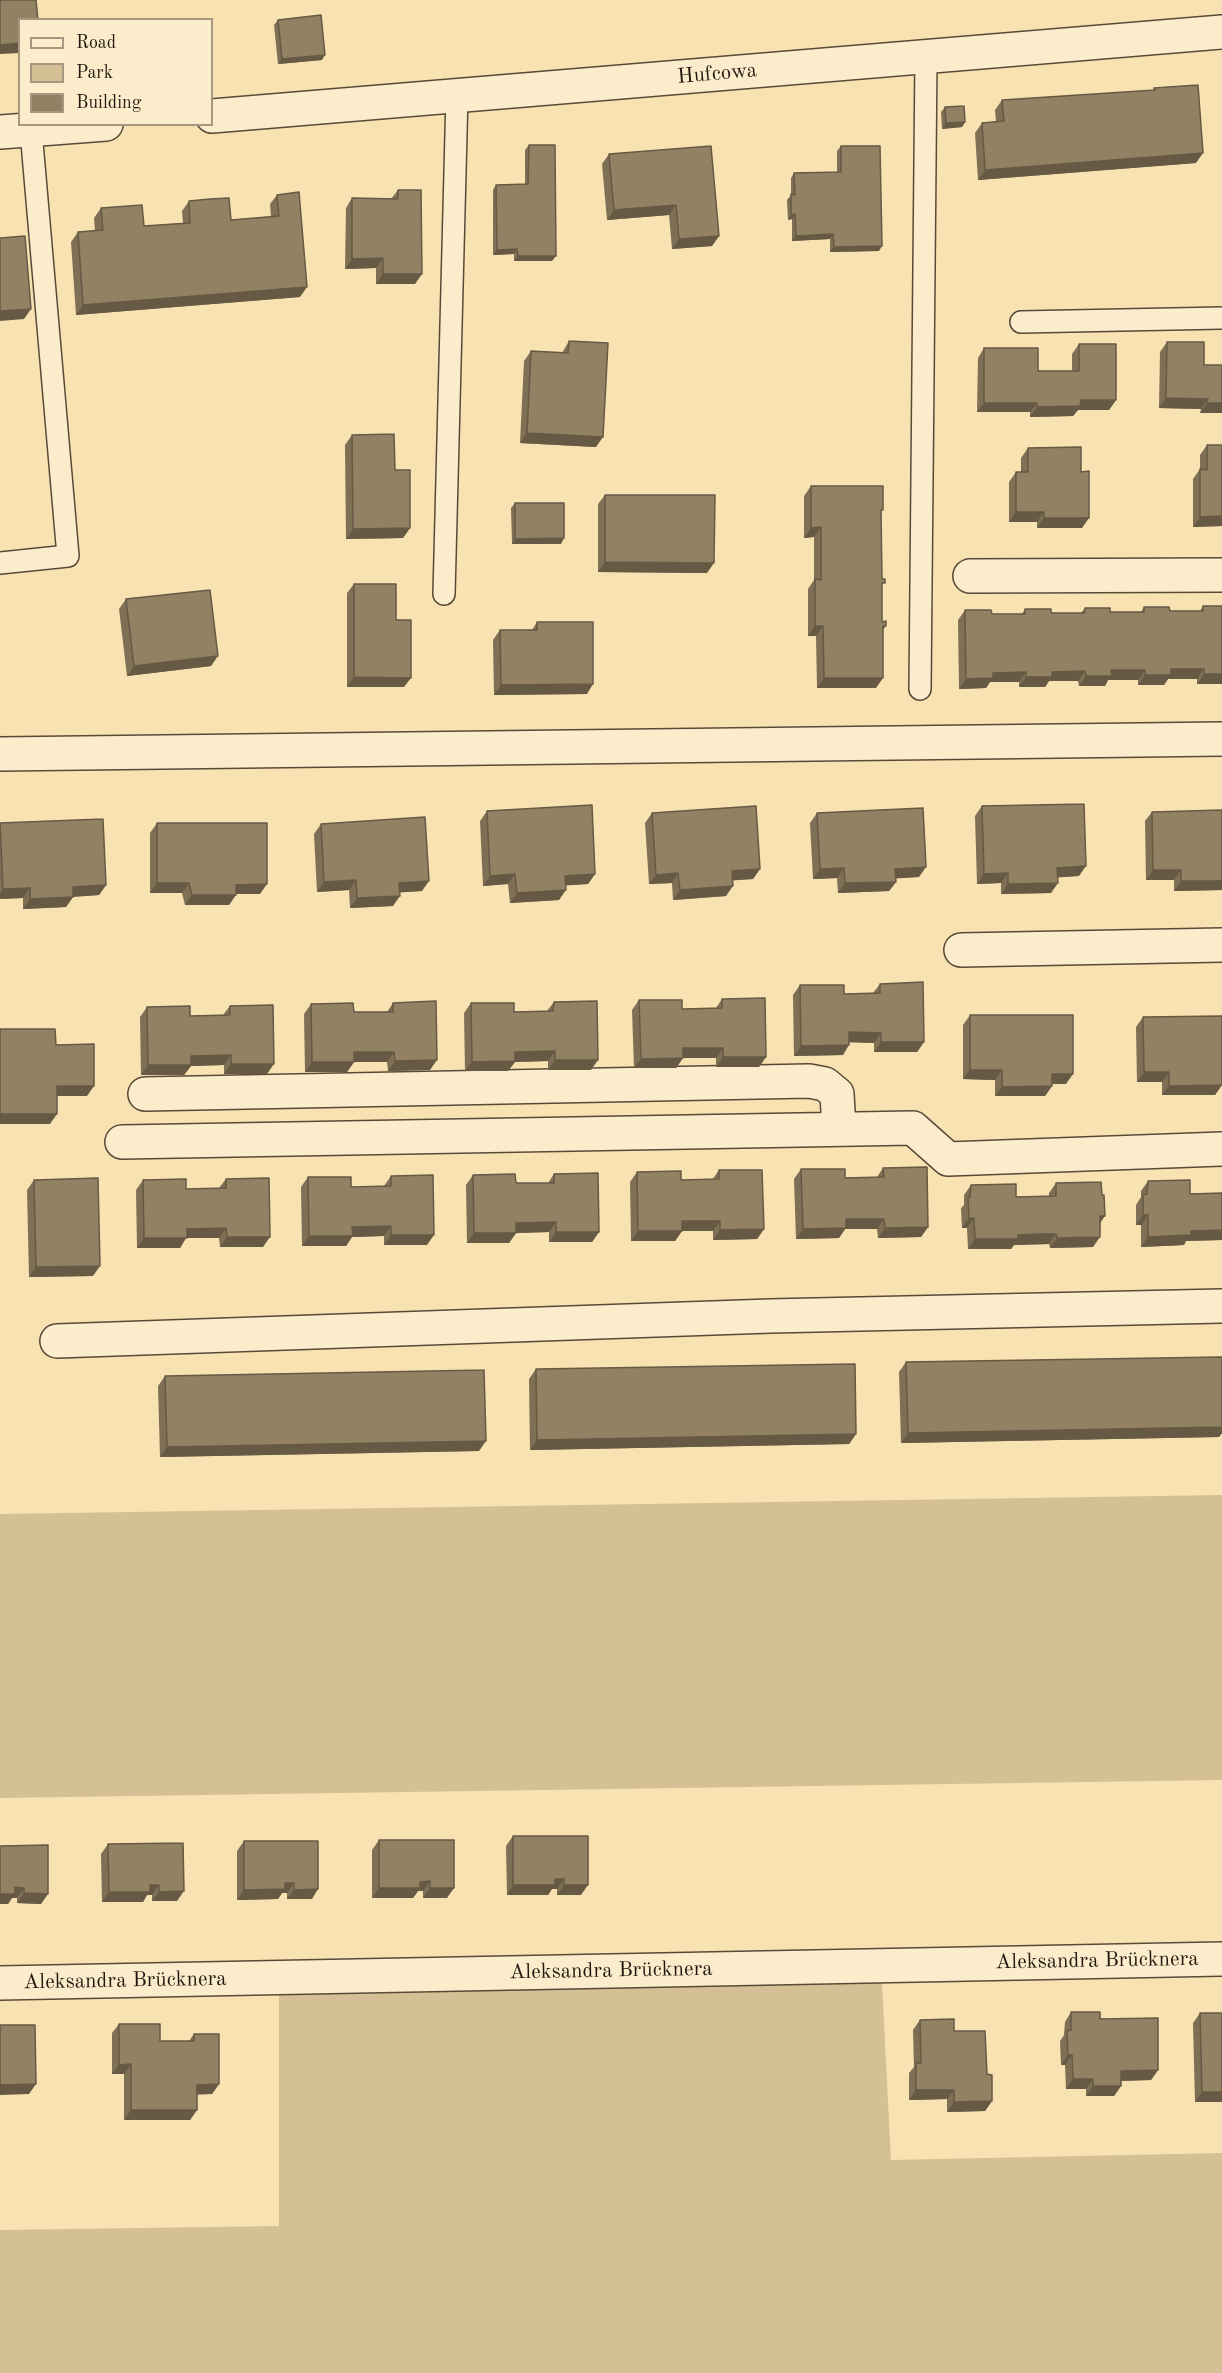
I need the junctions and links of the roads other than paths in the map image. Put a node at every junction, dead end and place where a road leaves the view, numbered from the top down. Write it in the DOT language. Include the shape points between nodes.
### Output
graph roads {
  1 [pos="1222,32"];
  2 [pos="926,57"];
  3 [pos="457,95"];
  4 [pos="213,116"];
  5 [pos="83,126"];
  6 [pos="15,132"];
  7 [pos="1222,318"];
  8 [pos="1021,322"];
  9 [pos="0,562"];
  10 [pos="1222,575"];
  11 [pos="970,576"];
  12 [pos="444,594"];
  13 [pos="920,689"];
  14 [pos="1222,739"];
  15 [pos="0,754"];
  16 [pos="1222,945"];
  17 [pos="961,950"];
  18 [pos="145,1094"];
  19 [pos="839,1129"];
  20 [pos="122,1142"];
  21 [pos="1222,1149"];
  22 [pos="1222,1306"];
  23 [pos="57,1341"];
  24 [pos="1222,1959"];
  25 [pos="0,1983"];
  1 -- 2 [label="street, Hufcowa"];
  2 -- 3 [label="street, Hufcowa"];
  2 -- 13 [label="lane"];
  3 -- 4 [label="street, Hufcowa"];
  3 -- 12 [label="lane"];
  5 -- 6 [label="street"];
  6 -- 9 [label="lane" via="68,556"];
  7 -- 8 [label="lane"];
  10 -- 11 [label="street"];
  14 -- 15 [label="street"];
  16 -- 17 [label="street"];
  18 -- 19 [label="street" via="809,1081 825,1084 837,1094"];
  19 -- 20 [label="street"];
  19 -- 21 [label="street" via="914,1128 948,1159"];
  22 -- 23 [label="street" via="758,1316"];
  24 -- 25 [label="street, Aleksandra Brücknera"];
}
